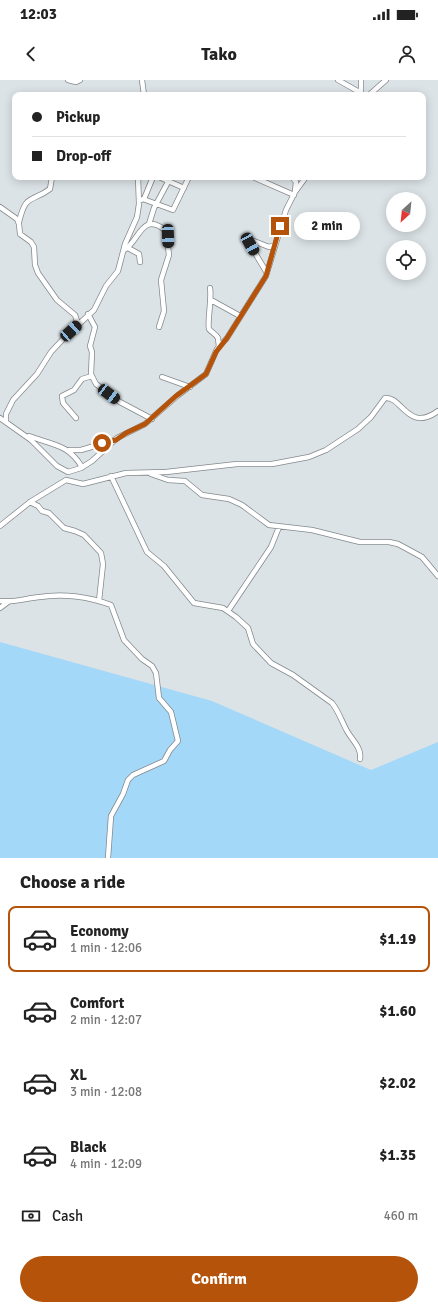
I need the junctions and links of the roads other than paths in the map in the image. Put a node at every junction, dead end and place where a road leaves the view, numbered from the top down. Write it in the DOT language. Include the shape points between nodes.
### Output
graph roads {
  1 [pos="68,80"];
  2 [pos="80,80"];
  3 [pos="142,80"];
  4 [pos="338,80"];
  5 [pos="361,80"];
  6 [pos="386,80"];
  7 [pos="144,92"];
  8 [pos="358,92"];
  9 [pos="361,92"];
  10 [pos="372,92"];
  11 [pos="51,180"];
  12 [pos="139,180"];
  13 [pos="151,180"];
  14 [pos="164,180"];
  15 [pos="187,180"];
  16 [pos="260,180"];
  17 [pos="294,180"];
  18 [pos="304,180"];
  19 [pos="168,182"];
  20 [pos="184,188"];
  21 [pos="294,194"];
  22 [pos="142,200"];
  23 [pos="157,203"];
  24 [pos="0,207"];
  25 [pos="19,222"];
  26 [pos="149,224"];
  27 [pos="275,245"];
  28 [pos="126,249"];
  29 [pos="140,262"];
  30 [pos="267,273"];
  31 [pos="210,288"];
  32 [pos="211,300"];
  33 [pos="88,314"];
  34 [pos="240,316"];
  35 [pos="78,324"];
  36 [pos="159,327"];
  37 [pos="219,346"];
  38 [pos="92,376"];
  39 [pos="162,377"];
  40 [pos="190,387"];
  41 [pos="438,411"];
  42 [pos="76,418"];
  43 [pos="0,419"];
  44 [pos="152,419"];
  45 [pos="6,422"];
  46 [pos="24,435"];
  47 [pos="116,440"];
  48 [pos="69,450"];
  49 [pos="82,467"];
  50 [pos="147,473"];
  51 [pos="111,476"];
  52 [pos="30,502"];
  53 [pos="2,520"];
  54 [pos="0,526"];
  55 [pos="279,527"];
  56 [pos="438,576"];
  57 [pos="0,601"];
  58 [pos="99,601"];
  59 [pos="8,602"];
  60 [pos="0,608"];
  61 [pos="228,611"];
  62 [pos="360,759"];
  63 [pos="108,858"];
  1 -- 2 [label="street"];
  3 -- 7 [label="street"];
  4 -- 8 [label="street"];
  5 -- 9 [label="street"];
  6 -- 10 [label="street"];
  11 -- 25 [label="street" via="50,188 32,197 25,204"];
  12 -- 22 [label="street"];
  13 -- 22 [label="street"];
  14 -- 19 [label="street"];
  15 -- 20 [label="street"];
  16 -- 21 [label="street"];
  17 -- 21 [label="street"];
  18 -- 21 [label="street"];
  19 -- 20 [label="street"];
  19 -- 23 [label="street"];
  20 -- 23 [label="street" via="173,210"];
  21 -- 27 [label="street"];
  22 -- 23 [label="street"];
  22 -- 28 [label="street"];
  23 -- 26 [label="street"];
  24 -- 25 [label="street"];
  25 -- 35 [label="street" via="20,234 34,247 36,270 57,300 75,315"];
  26 -- 28 [label="street" via="142,228"];
  26 -- 36 [label="street" via="163,228 168,236 169,255 160,285 164,311"];
  27 -- 30 [label="street"];
  27 -- 30 [label="street" via="269,247 254,241 249,243"];
  28 -- 29 [label="street" via="139,254"];
  28 -- 33 [label="street" via="118,271 106,286 98,305"];
  30 -- 34 [label="street"];
  31 -- 32 [label="street"];
  32 -- 34 [label="street"];
  32 -- 37 [label="street" via="209,328 218,338"];
  33 -- 35 [label="street"];
  33 -- 38 [label="street" via="95,327 90,344"];
  34 -- 37 [label="street"];
  35 -- 45 [label="street" via="51,352 37,374 13,400 6,414"];
  37 -- 40 [label="street" via="206,374"];
  38 -- 42 [label="street" via="82,379 74,390 62,396 63,403"];
  38 -- 44 [label="street" via="96,384 120,402"];
  39 -- 40 [label="street"];
  40 -- 44 [label="street" via="176,396"];
  41 -- 50 [label="street" via="423,417 412,416 392,400 384,398 371,417 358,429 326,450 309,457 281,463 237,464"];
  43 -- 45 [label="street"];
  44 -- 47 [label="street"];
  45 -- 46 [label="street"];
  46 -- 48 [label="street"];
  46 -- 49 [label="street" via="59,468 68,472"];
  47 -- 48 [label="street" via="81,450"];
  47 -- 49 [label="street"];
  48 -- 49 [label="street"];
  50 -- 51 [label="street"];
  50 -- 55 [label="street" via="185,482 202,495 229,499 242,505 269,525"];
  51 -- 52 [label="street" via="83,484 66,480"];
  51 -- 61 [label="street" via="148,554 164,566 194,603"];
  52 -- 53 [label="street"];
  52 -- 58 [label="street" via="49,513 64,528 84,535 101,553 103,564"];
  53 -- 54 [label="street"];
  55 -- 56 [label="street" via="312,530 360,542 398,544 422,557"];
  55 -- 61 [label="street" via="271,548"];
  57 -- 59 [label="street"];
  58 -- 59 [label="street" via="91,598 48,596"];
  58 -- 63 [label="street" via="112,606 124,640 153,667 158,681 159,698 171,712 178,740 164,761 133,775 128,780 112,816"];
  59 -- 60 [label="street"];
  61 -- 62 [label="street" via="244,623 251,634 253,644 271,663 298,678 332,703 358,748"];
}
